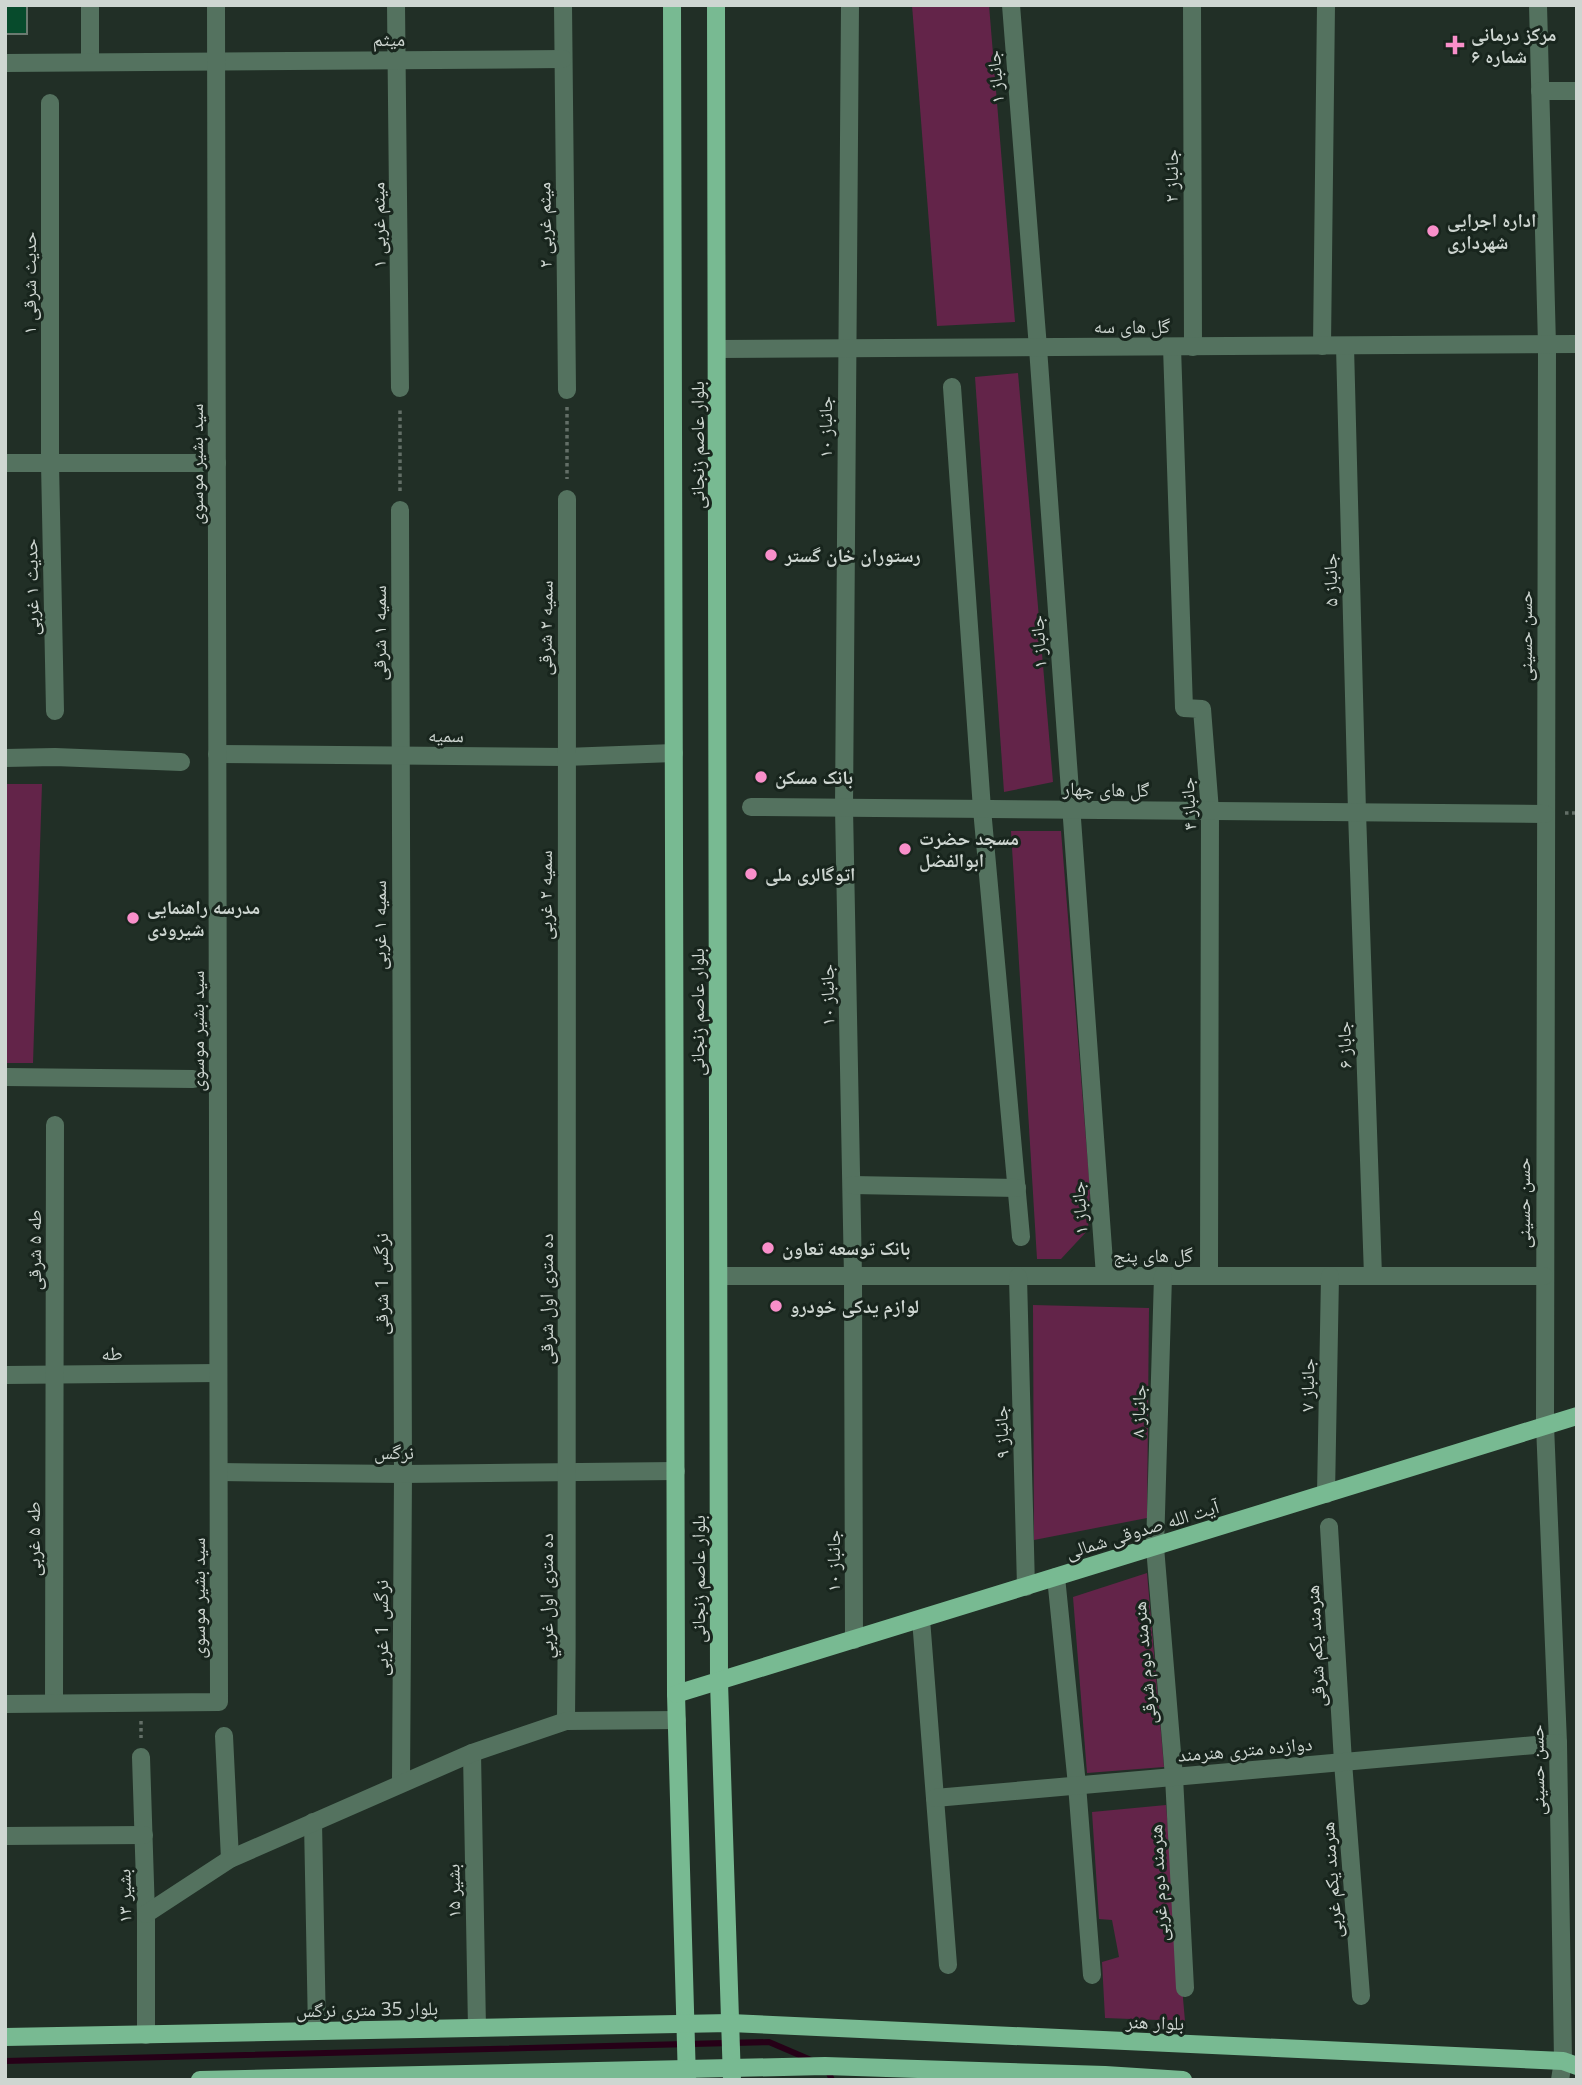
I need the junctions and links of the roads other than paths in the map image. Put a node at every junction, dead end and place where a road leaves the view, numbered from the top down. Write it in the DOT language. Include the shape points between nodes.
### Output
graph roads {
  1 [pos="90,5"];
  2 [pos="216,5"];
  3 [pos="396,5"];
  4 [pos="563,5"];
  5 [pos="673,5"];
  6 [pos="716,5"];
  7 [pos="850,5"];
  8 [pos="1011,5"];
  9 [pos="1192,5"];
  10 [pos="1326,5"];
  11 [pos="1538,5"];
  12 [pos="563,59"];
  13 [pos="397,60"];
  14 [pos="90,61"];
  15 [pos="5,62"];
  16 [pos="216,62"];
  17 [pos="1540,91"];
  18 [pos="1577,91"];
  19 [pos="50,103"];
  20 [pos="1577,344"];
  21 [pos="1547,345"];
  22 [pos="1322,346"];
  23 [pos="1345,346"];
  24 [pos="1172,347"];
  25 [pos="1193,347"];
  26 [pos="1038,348"];
  27 [pos="718,349"];
  28 [pos="847,349"];
  29 [pos="953,387"];
  30 [pos="400,388"];
  31 [pos="567,390"];
  32 [pos="5,463"];
  33 [pos="50,463"];
  34 [pos="216,463"];
  35 [pos="567,499"];
  36 [pos="400,510"];
  37 [pos="55,711"];
  38 [pos="674,753"];
  39 [pos="217,754"];
  40 [pos="400,756"];
  41 [pos="565,757"];
  42 [pos="5,758"];
  43 [pos="181,762"];
  44 [pos="751,807"];
  45 [pos="844,808"];
  46 [pos="982,809"];
  47 [pos="1071,810"];
  48 [pos="1210,811"];
  49 [pos="1357,812"];
  50 [pos="1545,814"];
  51 [pos="5,1077"];
  52 [pos="192,1079"];
  53 [pos="401,1095"];
  54 [pos="55,1125"];
  55 [pos="566,1127"];
  56 [pos="852,1185"];
  57 [pos="1017,1188"];
  58 [pos="1021,1237"];
  59 [pos="719,1276"];
  60 [pos="853,1276"];
  61 [pos="1105,1276"];
  62 [pos="1163,1276"];
  63 [pos="1209,1276"];
  64 [pos="1330,1276"];
  65 [pos="1373,1276"];
  66 [pos="1544,1276"];
  67 [pos="1018,1277"];
  68 [pos="218,1373"];
  69 [pos="5,1375"];
  70 [pos="54,1375"];
  71 [pos="1577,1416"];
  72 [pos="1545,1425"];
  73 [pos="568,1471"];
  74 [pos="676,1471"];
  75 [pos="219,1472"];
  76 [pos="403,1474"];
  77 [pos="1326,1493"];
  78 [pos="1329,1527"];
  79 [pos="1155,1547"];
  80 [pos="1056,1577"];
  81 [pos="1026,1587"];
  82 [pos="921,1619"];
  83 [pos="854,1640"];
  84 [pos="719,1682"];
  85 [pos="676,1694"];
  86 [pos="54,1703"];
  87 [pos="5,1704"];
  88 [pos="677,1720"];
  89 [pos="566,1721"];
  90 [pos="224,1736"];
  91 [pos="1558,1743"];
  92 [pos="472,1753"];
  93 [pos="141,1757"];
  94 [pos="1343,1762"];
  95 [pos="1174,1777"];
  96 [pos="401,1783"];
  97 [pos="1077,1785"];
  98 [pos="935,1798"];
  99 [pos="313,1822"];
  100 [pos="144,1835"];
  101 [pos="5,1836"];
  102 [pos="230,1859"];
  103 [pos="146,1914"];
  104 [pos="948,1965"];
  105 [pos="1092,1975"];
  106 [pos="1185,1988"];
  107 [pos="1361,1996"];
  108 [pos="685,2021"];
  109 [pos="730,2021"];
  110 [pos="477,2028"];
  111 [pos="317,2031"];
  112 [pos="146,2035"];
  113 [pos="5,2037"];
  114 [pos="1570,2063"];
  115 [pos="687,2075"];
  116 [pos="732,2075"];
  117 [pos="586,2076"];
  118 [pos="1105,2077"];
  119 [pos="414,2078"];
  120 [pos="243,2079"];
  121 [pos="200,2080"];
  122 [pos="1183,2080"];
  123 [pos="1560,2080"];
  1 -- 14 [label="street"];
  2 -- 16 [label="street, سید بشیر موسوی"];
  3 -- 13 [label="street, میثم غربی ۱"];
  4 -- 12 [label="street, میثم غربی ۲"];
  5 -- 38 [label="main road, بلوار عاصم زنجانی"];
  6 -- 27 [label="main road, بلوار عاصم زنجانی"];
  7 -- 28 [label="street, جانباز ۱۰"];
  8 -- 26 [label="street, جانباز ۱"];
  9 -- 25 [label="street, جانباز ۲"];
  10 -- 22 [label="street"];
  11 -- 17 [label="street, حسن حسینی"];
  12 -- 13 [label="street, میثم"];
  12 -- 31 [label="street, میثم غربی ۲"];
  13 -- 16 [label="street, میثم"];
  13 -- 30 [label="street, میثم غربی ۱"];
  14 -- 15 [label="street"];
  14 -- 16 [label="street"];
  16 -- 34 [label="street, سید بشیر موسوی"];
  17 -- 18 [label="street"];
  17 -- 21 [label="street, حسن حسینی"];
  19 -- 33 [label="street, حدیث شرقی ۱"];
  20 -- 21 [label="street, گل های سه"];
  21 -- 23 [label="street, گل های سه"];
  21 -- 50 [label="street, حسن حسینی"];
  22 -- 23 [label="street, گل های سه"];
  22 -- 25 [label="street, گل های سه"];
  23 -- 49 [label="street, جانباز ۵"];
  24 -- 25 [label="street, گل های سه"];
  24 -- 26 [label="street, گل های سه"];
  24 -- 48 [label="street, جانباز ۴" via="1184,708 1202,709"];
  26 -- 28 [label="street, گل های سه"];
  26 -- 47 [label="street, جانباز ۱"];
  27 -- 28 [label="street, گل های سه"];
  27 -- 59 [label="main road, بلوار عاصم زنجانی"];
  28 -- 45 [label="street, جانباز ۱۰"];
  29 -- 46 [label="street"];
  32 -- 33 [label="street"];
  33 -- 34 [label="street"];
  33 -- 37 [label="street, حدیث ۱ غربی"];
  34 -- 39 [label="street, سید بشیر موسوی"];
  35 -- 41 [label="street, سمیه ۲ شرقی"];
  36 -- 40 [label="street, سمیه ۱ شرقی"];
  38 -- 41 [label="street, سمیه"];
  38 -- 74 [label="main road, بلوار عاصم زنجانی"];
  39 -- 40 [label="street, سمیه"];
  39 -- 68 [label="street, سید بشیر موسوی"];
  40 -- 41 [label="street, سمیه"];
  40 -- 53 [label="street, سمیه ۱ غربی"];
  41 -- 55 [label="street, سمیه ۲ غربی"];
  42 -- 43 [label="street"];
  44 -- 45 [label="street, گل های چهار"];
  45 -- 46 [label="street, گل های چهار"];
  45 -- 56 [label="street, جانباز ۱۰"];
  46 -- 47 [label="street, گل های چهار"];
  46 -- 57 [label="street"];
  47 -- 48 [label="street, گل های چهار"];
  47 -- 61 [label="street, جانباز ۱"];
  48 -- 49 [label="street, گل های چهار"];
  48 -- 63 [label="street, جانباز ۴"];
  49 -- 50 [label="street, گل های چهار"];
  49 -- 65 [label="street, جاباز ۶"];
  50 -- 66 [label="street, حسن حسینی"];
  51 -- 52 [label="street"];
  53 -- 76 [label="street, نرگس 1 شرقی"];
  54 -- 70 [label="street, طه ۵ شرقی"];
  55 -- 73 [label="street, ده متری اول شرقی"];
  56 -- 57 [label="street"];
  56 -- 60 [label="street, جانباز ۱۰"];
  57 -- 58 [label="street"];
  59 -- 60 [label="street, گل های پنج"];
  59 -- 84 [label="main road, بلوار عاصم زنجانی"];
  60 -- 67 [label="street, گل های پنج"];
  60 -- 83 [label="street, جانباز ۱۰"];
  61 -- 62 [label="street, گل های پنج"];
  61 -- 67 [label="street, گل های پنج"];
  62 -- 63 [label="street, گل های پنج"];
  62 -- 79 [label="street, جانباز ۸"];
  63 -- 64 [label="street, گل های پنج"];
  64 -- 65 [label="street, گل های پنج"];
  64 -- 77 [label="street, جانباز ۷"];
  65 -- 66 [label="street, گل های پنج"];
  66 -- 72 [label="street, حسن حسینی"];
  67 -- 81 [label="street, جانباز ۹"];
  68 -- 70 [label="street, طه"];
  68 -- 75 [label="street, سید بشیر موسوی"];
  69 -- 70 [label="street, طه"];
  70 -- 86 [label="street, طه ۵ غربی"];
  71 -- 72 [label="main road, آیت الله صدوقی شمالی"];
  72 -- 77 [label="main road, آیت الله صدوقی شمالی"];
  72 -- 91 [label="street, حسن حسینی"];
  73 -- 74 [label="street, نرگس"];
  73 -- 76 [label="street, نرگس"];
  73 -- 89 [label="street, ده متری اول غربي"];
  74 -- 85 [label="main road, بلوار عاصم زنجانی"];
  75 -- 76 [label="street, نرگس"];
  75 -- 86 [label="street, سید بشیر موسوی" via="219,1702"];
  76 -- 96 [label="street, نرگس 1 غربی"];
  77 -- 79 [label="main road, آیت الله صدوقی شمالی"];
  78 -- 94 [label="street, هنرمند یکم شرقی"];
  79 -- 80 [label="main road, آیت الله صدوقی شمالی"];
  79 -- 95 [label="street, هنرمند دوم شرقی"];
  80 -- 81 [label="main road, آیت الله صدوقی شمالی"];
  80 -- 97 [label="street"];
  81 -- 82 [label="main road, آیت الله صدوقی شمالی"];
  82 -- 83 [label="main road, آیت الله صدوقی شمالی"];
  82 -- 98 [label="street"];
  83 -- 84 [label="main road, آیت الله صدوقی شمالی"];
  84 -- 85 [label="main road, آیت الله صدوقی شمالی"];
  84 -- 109 [label="main road, بلوار عاصم زنجانی"];
  85 -- 88 [label="main road, بلوار عاصم زنجانی"];
  86 -- 87 [label="street, سید بشیر موسوی"];
  88 -- 89 [label="street"];
  88 -- 108 [label="main road, بلوار عاصم زنجانی"];
  89 -- 92 [label="street"];
  90 -- 102 [label="street"];
  91 -- 94 [label="street, دوازده متری هنرمند"];
  91 -- 114 [label="street, حسن حسینی"];
  92 -- 96 [label="street"];
  92 -- 110 [label="street, بشیر ۱۵"];
  93 -- 100 [label="street, بشیر ۱۳"];
  94 -- 95 [label="street, دوازده متری هنرمند"];
  94 -- 107 [label="street, هنرمند یکم غربی"];
  95 -- 97 [label="street, دوازده متری هنرمند"];
  95 -- 106 [label="street, هنرمند دوم غربی"];
  96 -- 99 [label="street"];
  97 -- 98 [label="street, دوازده متری هنرمند"];
  97 -- 105 [label="street"];
  98 -- 104 [label="street"];
  99 -- 102 [label="street"];
  99 -- 111 [label="street"];
  100 -- 101 [label="street"];
  100 -- 103 [label="street, بشیر ۱۳"];
  102 -- 103 [label="street"];
  103 -- 112 [label="street, بشیر ۱۳"];
  108 -- 109 [label="main road, بلوار 35 متری نرگس"];
  108 -- 110 [label="main road, بلوار 35 متری نرگس"];
  108 -- 115 [label="main road, بلوار عاصم زنجانی"];
  109 -- 114 [label="main road, بلوار هنر"];
  109 -- 116 [label="main road, بلوار عاصم زنجانی"];
  110 -- 111 [label="main road, بلوار 35 متری نرگس"];
  111 -- 112 [label="main road, بلوار 35 متری نرگس"];
  112 -- 113 [label="main road, بلوار 35 متری نرگس"];
  114 -- 123 [label="street, حسن حسینی"];
  115 -- 116 [label="main road"];
  115 -- 117 [label="main road"];
  116 -- 118 [label="main road" via="825,2066"];
  117 -- 119 [label="main road"];
  118 -- 122 [label="main road"];
  119 -- 120 [label="main road"];
  120 -- 121 [label="main road"];
}
